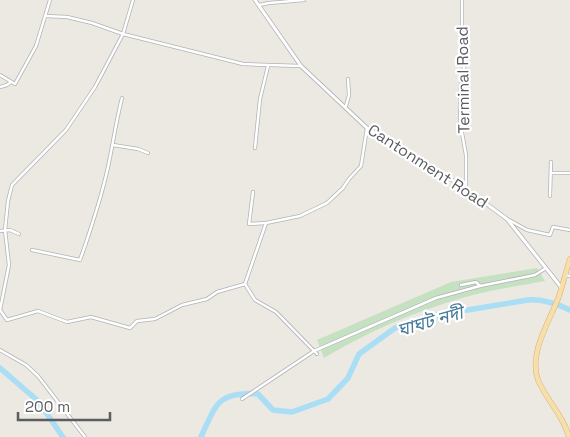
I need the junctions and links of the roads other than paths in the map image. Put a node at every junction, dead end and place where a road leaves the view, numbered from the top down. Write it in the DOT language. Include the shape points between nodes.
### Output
graph roads {
  1 [pos="50,0"];
  2 [pos="133,0"];
  3 [pos="255,0"];
  4 [pos="304,0"];
  5 [pos="462,0"];
  6 [pos="258,6"];
  7 [pos="46,16"];
  8 [pos="123,34"];
  9 [pos="268,66"];
  10 [pos="301,66"];
  11 [pos="0,75"];
  12 [pos="348,79"];
  13 [pos="11,82"];
  14 [pos="0,87"];
  15 [pos="122,98"];
  16 [pos="346,106"];
  17 [pos="367,128"];
  18 [pos="112,144"];
  19 [pos="255,148"];
  20 [pos="148,153"];
  21 [pos="551,162"];
  22 [pos="551,173"];
  23 [pos="570,173"];
  24 [pos="466,189"];
  25 [pos="253,192"];
  26 [pos="550,196"];
  27 [pos="507,219"];
  28 [pos="266,223"];
  29 [pos="5,230"];
  30 [pos="570,230"];
  31 [pos="0,231"];
  32 [pos="19,234"];
  33 [pos="32,250"];
  34 [pos="570,259"];
  35 [pos="546,268"];
  36 [pos="568,275"];
  37 [pos="245,284"];
  38 [pos="461,285"];
  39 [pos="480,286"];
  40 [pos="561,287"];
  41 [pos="0,350"];
  42 [pos="316,352"];
  43 [pos="242,399"];
  44 [pos="85,437"];
  45 [pos="569,437"];
  1 -- 7 [label="street"];
  2 -- 8 [label="street"];
  3 -- 6 [label="street, Cantonment Road"];
  4 -- 6 [label="street"];
  5 -- 24 [label="street, Terminal Road" via="466,55 460,89 460,122 466,155"];
  6 -- 10 [label="street, Cantonment Road"];
  7 -- 8 [label="street" via="67,17"];
  7 -- 13 [label="street" via="36,46 14,84"];
  8 -- 9 [label="street" via="243,64"];
  8 -- 29 [label="street" via="95,87 66,130 12,185"];
  9 -- 10 [label="street"];
  9 -- 19 [label="street" via="260,99"];
  10 -- 16 [label="street, Cantonment Road"];
  11 -- 13 [label="street"];
  12 -- 16 [label="street"];
  13 -- 14 [label="street"];
  15 -- 18 [label="street"];
  16 -- 17 [label="street, Cantonment Road"];
  17 -- 24 [label="street, Cantonment Road"];
  17 -- 28 [label="street" via="361,166 344,188 327,203 300,216"];
  18 -- 20 [label="street"];
  18 -- 33 [label="street" via="98,207 80,260"];
  21 -- 22 [label="street"];
  22 -- 23 [label="street"];
  22 -- 26 [label="street"];
  24 -- 27 [label="street, Cantonment Road"];
  25 -- 28 [label="street" via="249,224"];
  27 -- 30 [label="street" via="527,230 550,235 553,227"];
  27 -- 35 [label="street, Cantonment Road"];
  28 -- 37 [label="street"];
  29 -- 31 [label="street"];
  29 -- 32 [label="street"];
  29 -- 37 [label="street" via="9,265 0,310 7,320 38,311 68,322 91,317 130,328 137,321 156,319 182,305"];
  34 -- 36 [label="main road"];
  35 -- 39 [label="street" via="535,275"];
  35 -- 40 [label="street, Cantonment Road"];
  36 -- 40 [label="main road"];
  37 -- 42 [label="street" via="255,300 276,312"];
  38 -- 39 [label="street" via="476,282"];
  39 -- 42 [label="street" via="436,298"];
  40 -- 45 [label="main road" via="536,354 535,366 544,393 566,424"];
  41 -- 44 [label="street" via="38,376"];
  42 -- 43 [label="street"];
}
